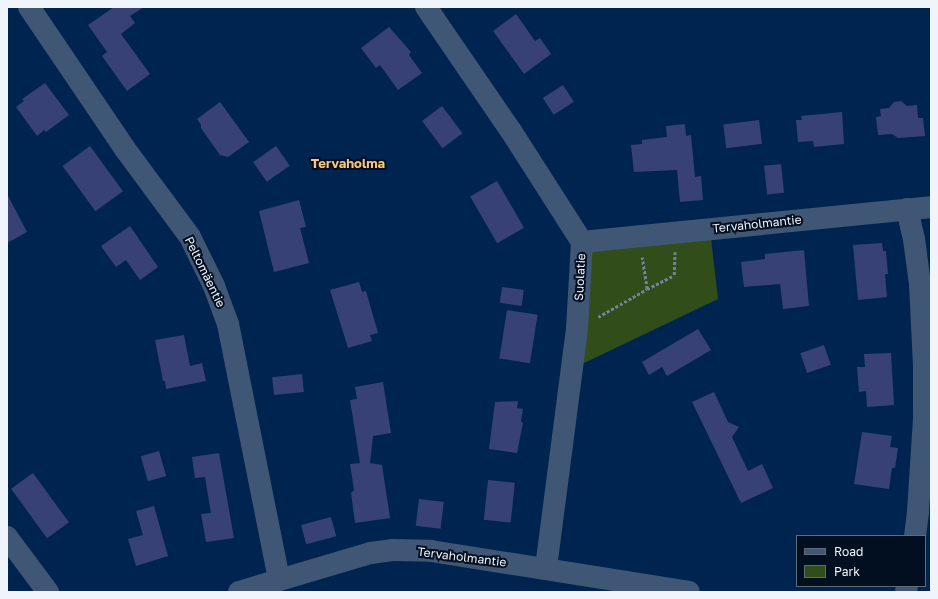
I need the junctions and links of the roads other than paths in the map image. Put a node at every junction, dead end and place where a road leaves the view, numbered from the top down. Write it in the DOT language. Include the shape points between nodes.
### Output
graph roads {
  1 [pos="29,7"];
  2 [pos="426,7"];
  3 [pos="931,206"];
  4 [pos="907,208"];
  5 [pos="582,242"];
  6 [pos="915,535"];
  7 [pos="7,537"];
  8 [pos="546,568"];
  9 [pos="279,580"];
  10 [pos="600,585"];
  11 [pos="48,592"];
  12 [pos="239,592"];
  13 [pos="689,592"];
  1 -- 9 [label="street, Peltomäentie" via="125,149 190,237 217,292 230,331"];
  2 -- 5 [label="street, Suolatie" via="505,121"];
  3 -- 4 [label="street, Tervaholmantie"];
  4 -- 5 [label="street, Tervaholmantie"];
  4 -- 6 [label="street" via="920,284 924,367 924,432"];
  5 -- 8 [label="street, Suolatie" via="577,329"];
  7 -- 11 [label="street"];
  8 -- 9 [label="street, Tervaholmantie" via="431,551 392,550 371,552"];
  8 -- 10 [label="street, Tervaholmantie"];
  9 -- 12 [label="street, Tervaholmantie"];
  10 -- 13 [label="street, Tervaholmantie"];
}
